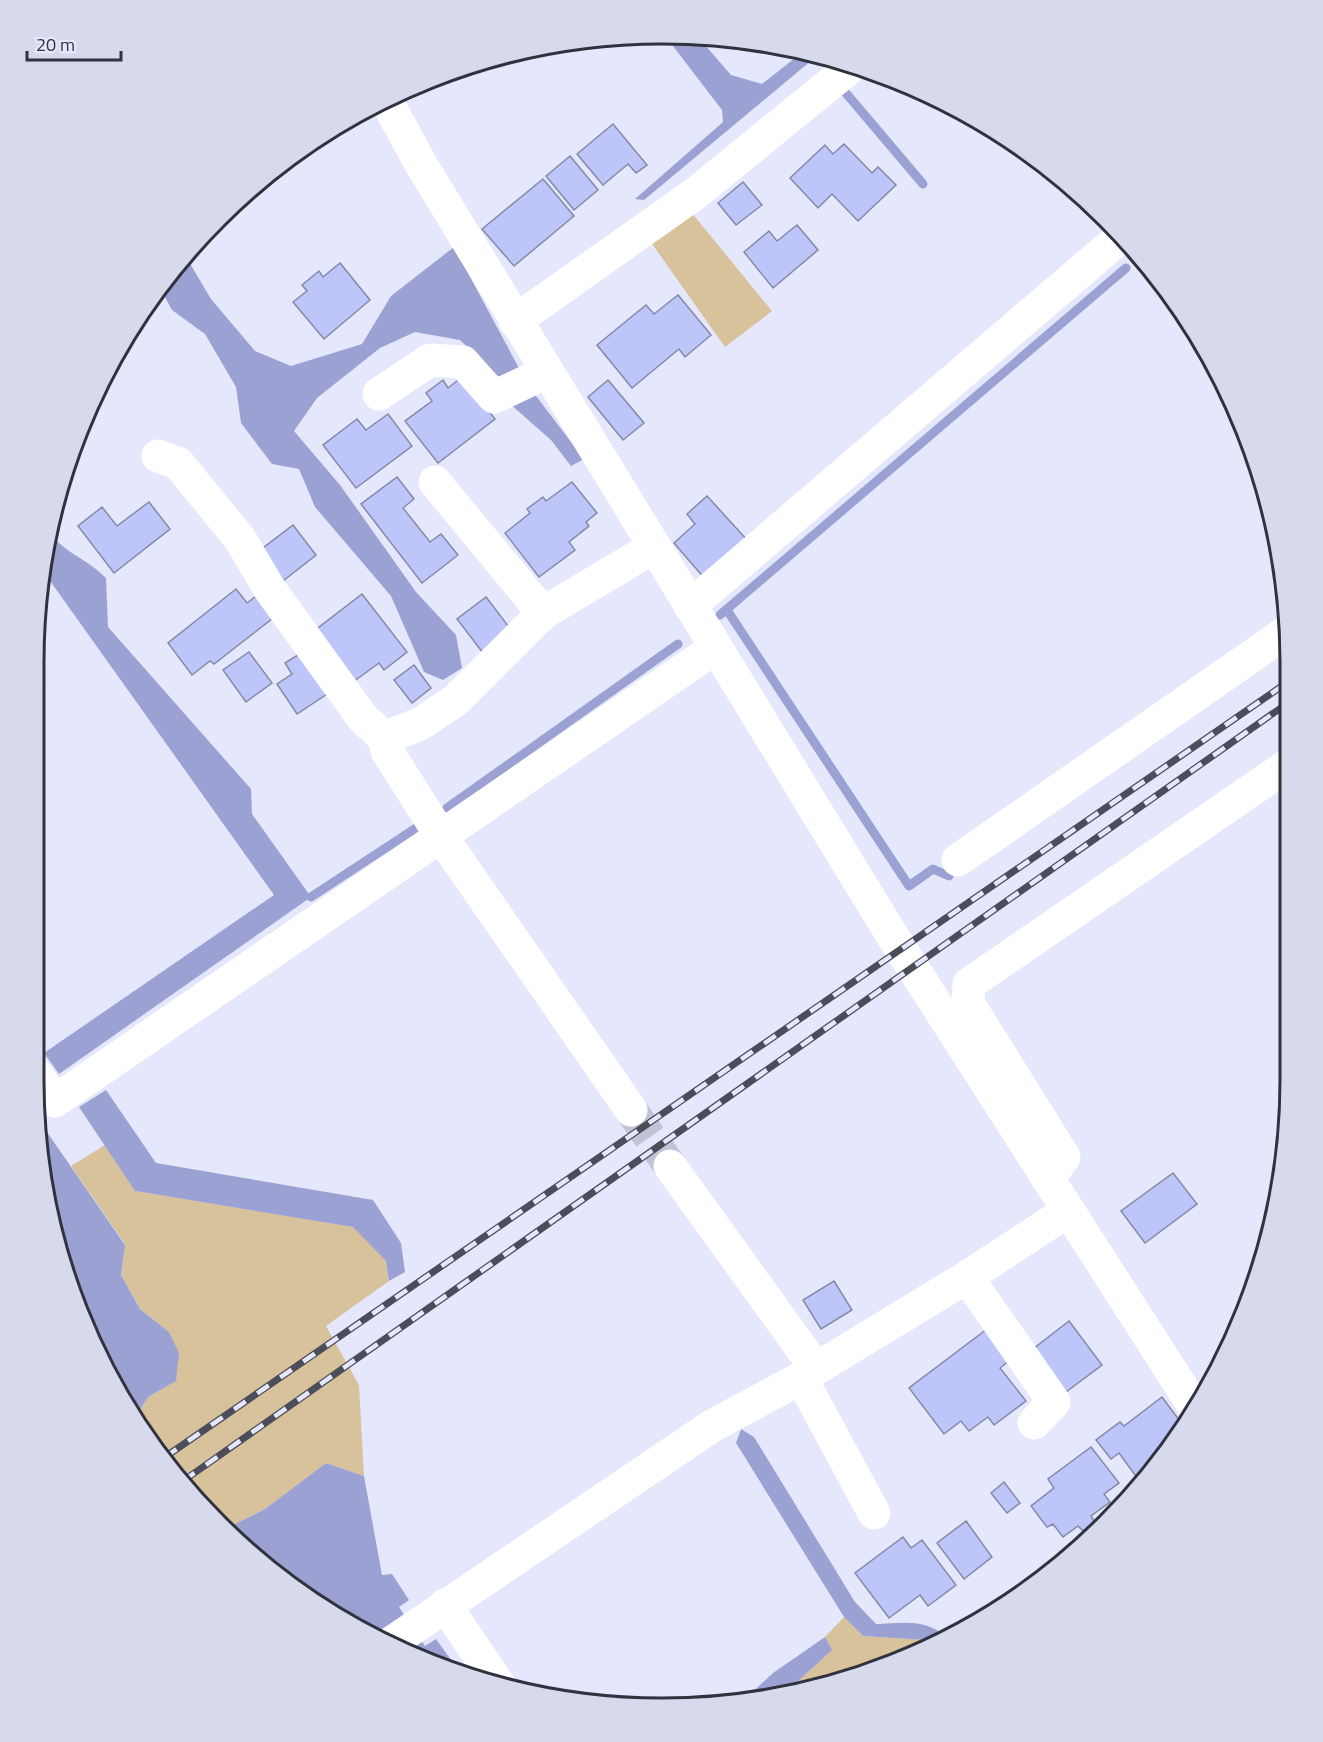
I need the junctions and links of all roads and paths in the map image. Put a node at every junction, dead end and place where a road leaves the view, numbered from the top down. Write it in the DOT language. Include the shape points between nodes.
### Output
graph roads {
  1 [pos="845,72"];
  2 [pos="389,106"];
  3 [pos="1115,242"];
  4 [pos="515,321"];
  5 [pos="547,372"];
  6 [pos="379,394"];
  7 [pos="158,456"];
  8 [pos="435,482"];
  9 [pos="654,547"];
  10 [pos="690,606"];
  11 [pos="543,613"];
  12 [pos="1279,637"];
  13 [pos="715,648"];
  14 [pos="384,738"];
  15 [pos="1280,770"];
  16 [pos="441,836"];
  17 [pos="958,860"];
  18 [pos="44,1086"];
  19 [pos="631,1110"];
  20 [pos="670,1166"];
  21 [pos="1048,1179"];
  22 [pos="1068,1211"];
  23 [pos="967,1277"];
  24 [pos="808,1373"];
  25 [pos="1190,1401"];
  26 [pos="1034,1423"];
  27 [pos="874,1513"];
  28 [pos="434,1612"];
  29 [pos="397,1639"];
  30 [pos="488,1673"];
  1 -- 4 [label="street" via="696,193"];
  2 -- 4 [label="street"];
  3 -- 10 [label="street"];
  4 -- 5 [label="street"];
  5 -- 6 [label="street" via="494,397 463,362 430,360"];
  5 -- 9 [label="street"];
  7 -- 14 [label="street" via="178,463 240,539 269,588 362,717"];
  8 -- 11 [label="street"];
  9 -- 10 [label="street"];
  9 -- 11 [label="street"];
  10 -- 13 [label="street"];
  11 -- 14 [label="street" via="456,700 420,724"];
  12 -- 17 [label="street"];
  13 -- 16 [label="street"];
  13 -- 21 [label="street"];
  14 -- 16 [label="street" via="387,751"];
  15 -- 21 [label="street" via="969,984 968,1003 1064,1157"];
  16 -- 18 [label="street" via="55,1101"];
  16 -- 19 [label="street"];
  20 -- 24 [label="street"];
  21 -- 22 [label="street"];
  22 -- 23 [label="street"];
  22 -- 25 [label="street"];
  23 -- 24 [label="street"];
  23 -- 26 [label="street" via="1054,1402"];
  24 -- 27 [label="street"];
  24 -- 28 [label="street" via="712,1426"];
  28 -- 29 [label="street"];
  28 -- 30 [label="street"];
}
